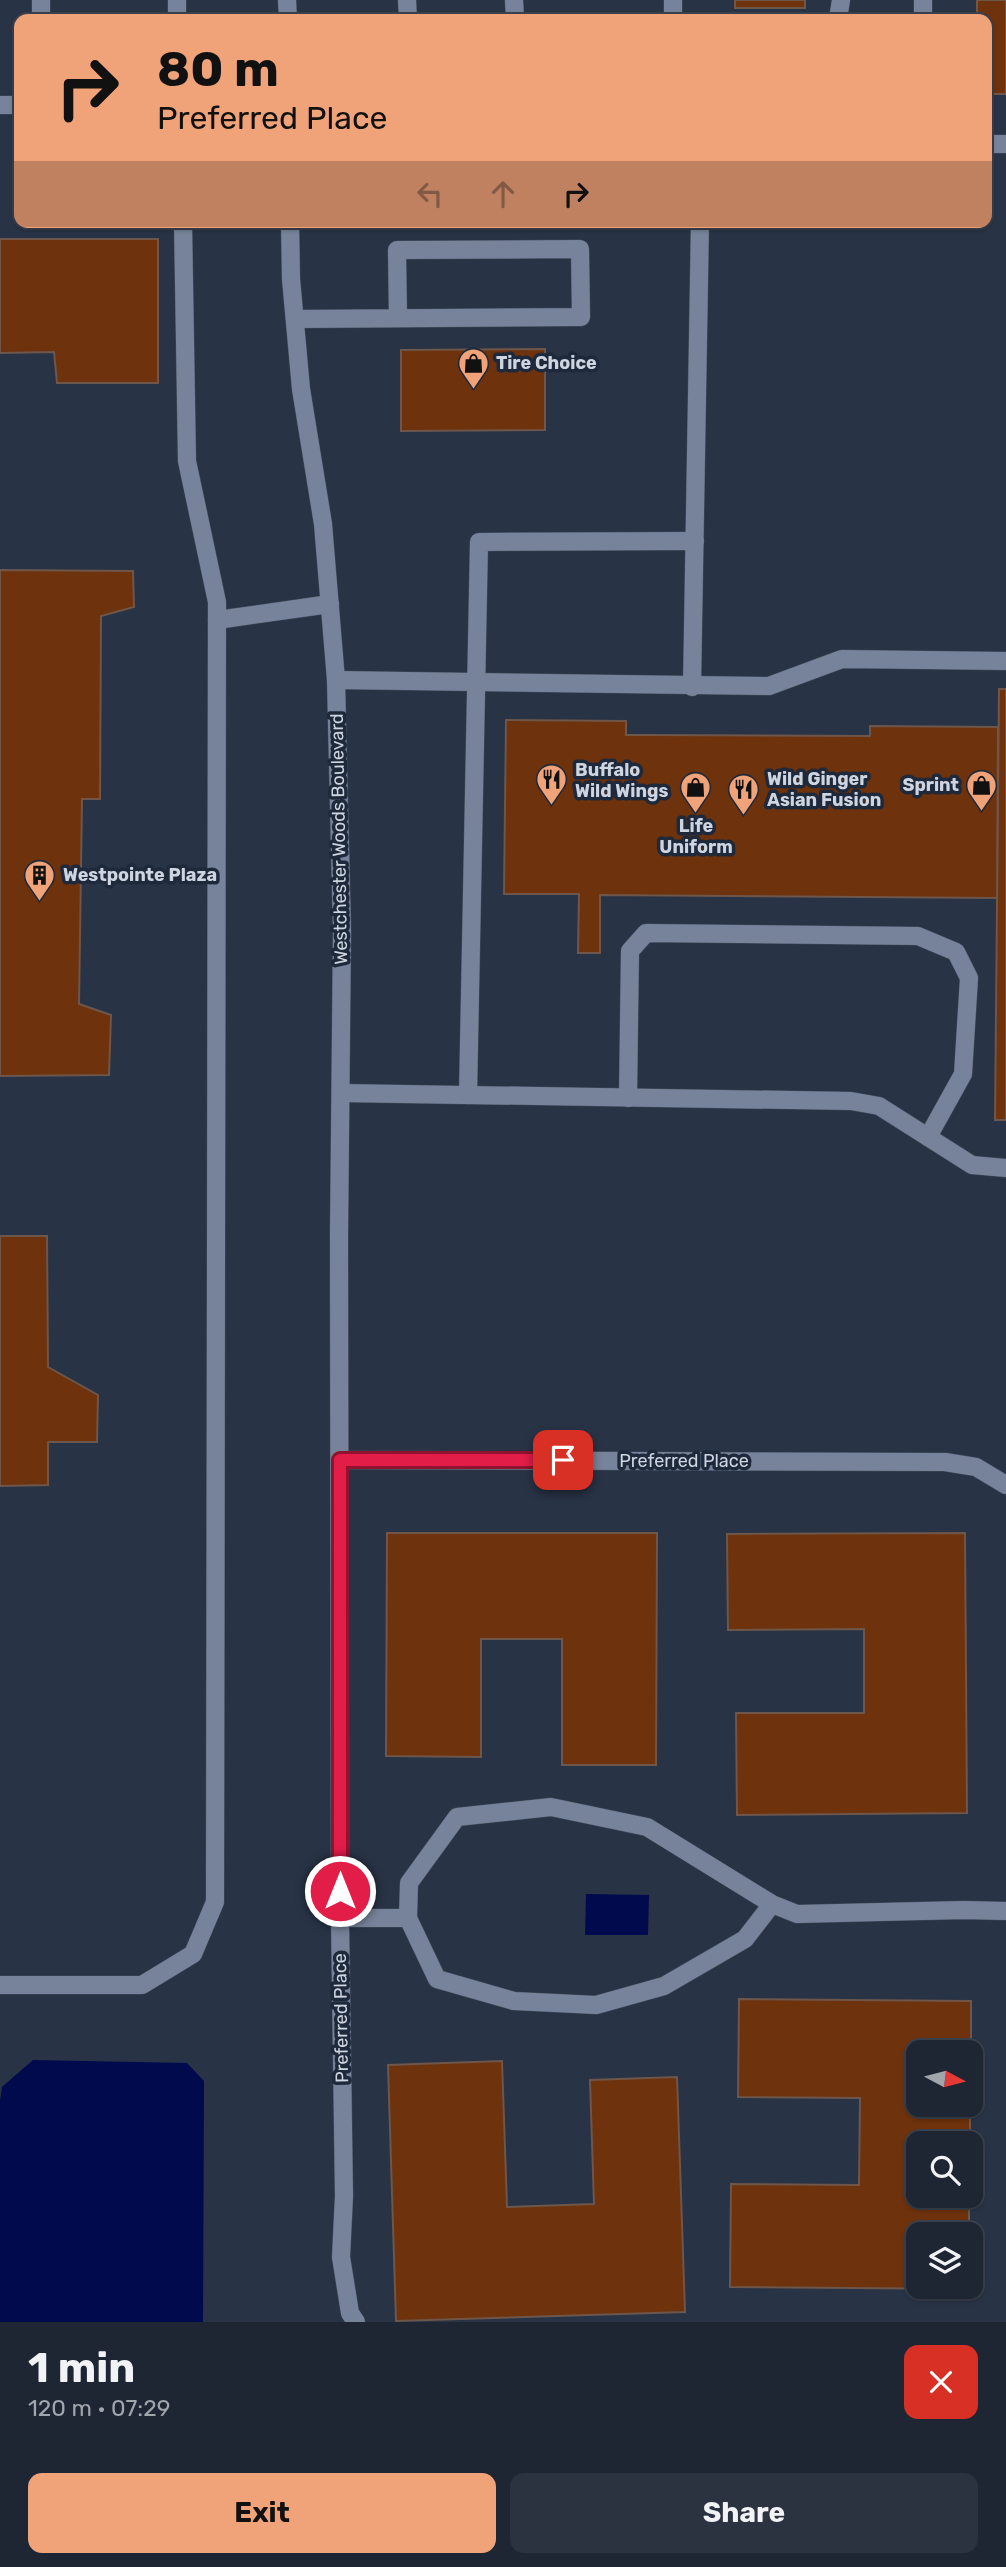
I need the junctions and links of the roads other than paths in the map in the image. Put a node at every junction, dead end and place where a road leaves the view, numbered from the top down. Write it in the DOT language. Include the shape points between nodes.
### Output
graph roads {
  1 [pos="183,228"];
  2 [pos="290,228"];
  3 [pos="700,228"];
  4 [pos="398,318"];
  5 [pos="295,319"];
  6 [pos="695,541"];
  7 [pos="330,604"];
  8 [pos="217,620"];
  9 [pos="1006,661"];
  10 [pos="336,680"];
  11 [pos="476,683"];
  12 [pos="692,687"];
  13 [pos="341,1093"];
  14 [pos="468,1095"];
  15 [pos="628,1098"];
  16 [pos="928,1137"];
  17 [pos="1006,1168"];
  18 [pos="340,1460"];
  19 [pos="1006,1486"];
  20 [pos="772,1904"];
  21 [pos="1006,1912"];
  22 [pos="340,1918"];
  23 [pos="408,1919"];
  24 [pos="0,1985"];
  25 [pos="356,2322"];
  1 -- 8 [label="street" via="187,461"];
  2 -- 5 [label="street, Westchester Woods Boulevard"];
  3 -- 6 [label="street"];
  4 -- 4 [label="street" via="397,250 580,249 581,317"];
  4 -- 5 [label="street"];
  5 -- 7 [label="street, Westchester Woods Boulevard"];
  6 -- 11 [label="street" via="479,542"];
  6 -- 12 [label="street"];
  7 -- 8 [label="street"];
  7 -- 10 [label="street, Westchester Woods Boulevard"];
  8 -- 24 [label="street" via="215,1902 193,1954 142,1985"];
  9 -- 12 [label="street" via="842,659 769,686"];
  10 -- 11 [label="street"];
  10 -- 13 [label="street, Westchester Woods Boulevard"];
  11 -- 12 [label="street"];
  11 -- 14 [label="street"];
  13 -- 14 [label="street"];
  13 -- 18 [label="street, Westchester Woods Boulevard"];
  14 -- 15 [label="street"];
  15 -- 16 [label="street" via="851,1101 879,1106"];
  15 -- 16 [label="street" via="631,950 646,933 918,936 956,952 969,978 963,1073"];
  16 -- 17 [label="street" via="972,1164"];
  18 -- 19 [label="street, Preferred Place" via="944,1462 976,1467"];
  18 -- 22 [label="street, Preferred Place"];
  20 -- 21 [label="street" via="797,1914"];
  20 -- 23 [label="street" via="745,1939 664,1986 596,2005 514,2001 437,1979"];
  20 -- 23 [label="street" via="647,1827 551,1807 457,1816 409,1882"];
  22 -- 23 [label="street"];
  22 -- 25 [label="street, Preferred Place" via="341,2257 350,2313"];
}
